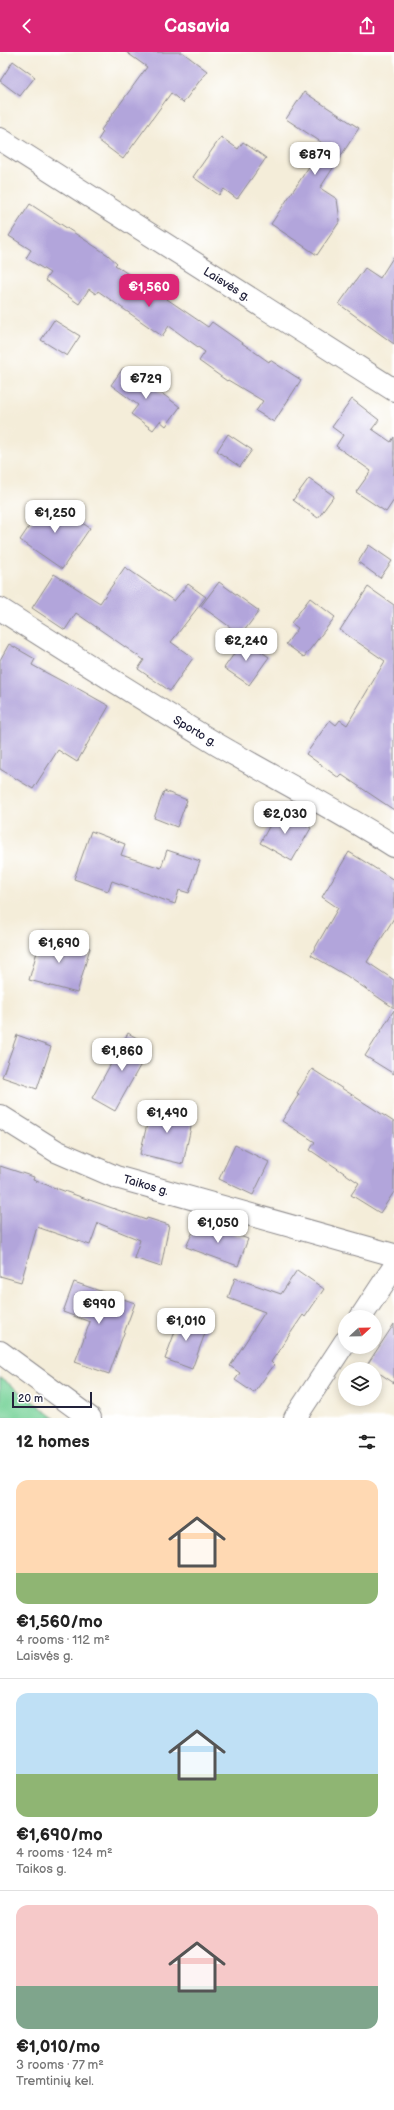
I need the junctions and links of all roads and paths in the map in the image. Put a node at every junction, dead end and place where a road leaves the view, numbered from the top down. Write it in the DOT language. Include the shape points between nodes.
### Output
graph roads {
  1 [pos="0,139"];
  2 [pos="394,390"];
  3 [pos="0,609"];
  4 [pos="394,846"];
  5 [pos="0,1116"];
  6 [pos="394,1255"];
  7 [pos="394,1267"];
  8 [pos="366,1310"];
  9 [pos="0,1352"];
  10 [pos="338,1353"];
  11 [pos="90,1418"];
  12 [pos="295,1418"];
  1 -- 2 [label="street, Laisvės g."];
  3 -- 4 [label="street, Sporto g." via="219,745 345,815"];
  5 -- 6 [label="street, Taikos g." via="56,1151 116,1177"];
  7 -- 8 [label="street"];
  9 -- 11 [label="street"];
  10 -- 12 [label="street"];
}
